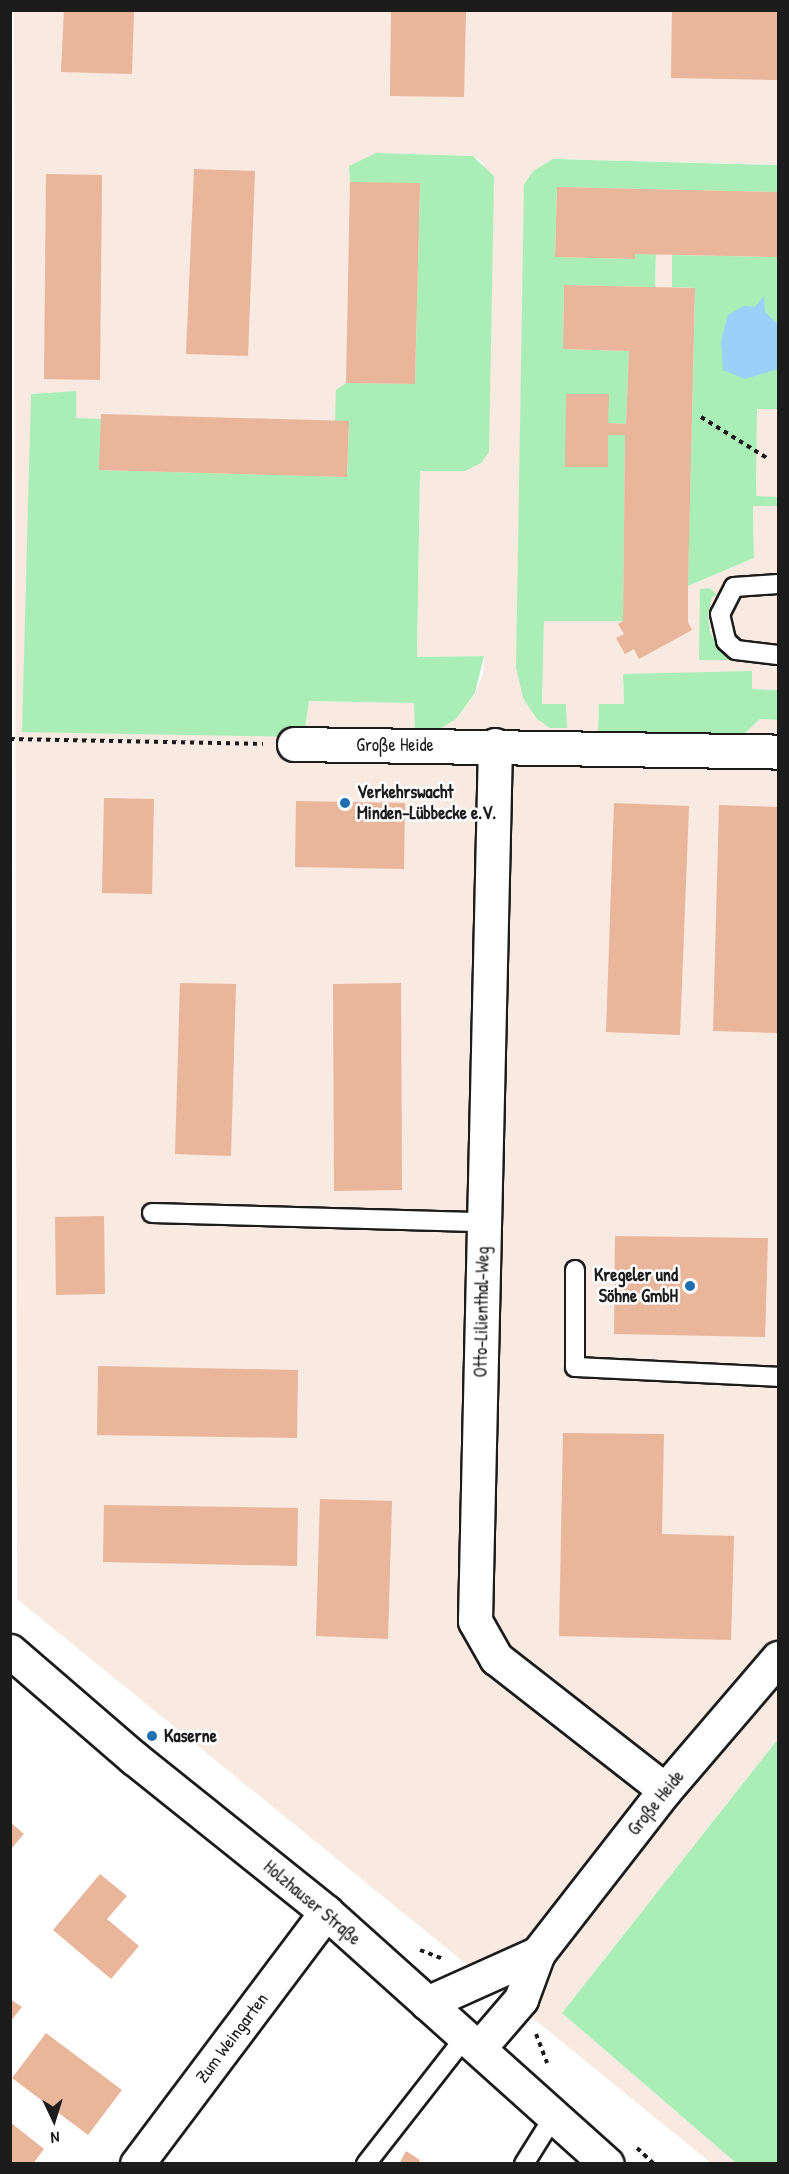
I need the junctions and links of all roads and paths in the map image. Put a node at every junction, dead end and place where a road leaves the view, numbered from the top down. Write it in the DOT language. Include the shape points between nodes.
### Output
graph roads {
  1 [pos="701,417"];
  2 [pos="767,458"];
  3 [pos="778,584"];
  4 [pos="778,655"];
  5 [pos="10,739"];
  6 [pos="294,744"];
  7 [pos="495,745"];
  8 [pos="778,752"];
  9 [pos="152,1213"];
  10 [pos="484,1222"];
  11 [pos="575,1270"];
  12 [pos="778,1377"];
  13 [pos="10,1651"];
  14 [pos="778,1658"];
  15 [pos="665,1790"];
  16 [pos="326,1912"];
  17 [pos="538,1953"];
  18 [pos="426,2003"];
  19 [pos="473,2042"];
  20 [pos="554,2116"];
  21 [pos="137,2163"];
  22 [pos="366,2163"];
  23 [pos="524,2163"];
  24 [pos="607,2163"];
  1 -- 2 [label="path"];
  3 -- 4 [label="lane" via="734,587 720,614 726,641 736,650"];
  5 -- 6 [label="path"];
  6 -- 7 [label="street, Große Heide"];
  7 -- 8 [label="street, Große Heide"];
  7 -- 10 [label="street, Otto-Lilienthal-Weg"];
  9 -- 10 [label="lane"];
  10 -- 15 [label="street, Otto-Lilienthal-Weg" via="475,1621 496,1658"];
  11 -- 12 [label="lane" via="575,1367"];
  13 -- 16 [label="street, Holzhauser Straße" via="134,1758"];
  14 -- 15 [label="street, Große Heide"];
  15 -- 17 [label="street, Große Heide"];
  16 -- 18 [label="street, Holzhauser Straße"];
  16 -- 21 [label="street, Zum Weingarten"];
  17 -- 18 [label="street, Große Heide"];
  17 -- 19 [label="street, Große Heide" via="521,1999"];
  18 -- 19 [label="street, Holzhauser Straße"];
  19 -- 20 [label="street, Holzhauser Straße"];
  19 -- 22 [label="lane"];
  20 -- 23 [label="lane"];
  20 -- 24 [label="street, Holzhauser Straße"];
}
